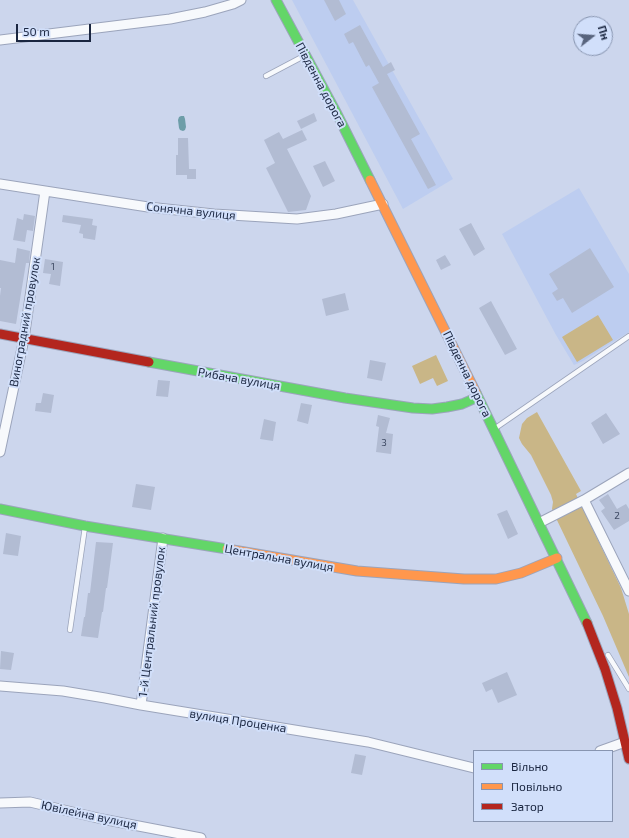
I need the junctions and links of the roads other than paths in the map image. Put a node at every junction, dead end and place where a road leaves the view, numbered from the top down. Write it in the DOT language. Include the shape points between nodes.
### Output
graph roads {
  1 [pos="241,0"];
  2 [pos="276,0"];
  3 [pos="0,40"];
  4 [pos="305,56"];
  5 [pos="266,76"];
  6 [pos="0,184"];
  7 [pos="46,191"];
  8 [pos="383,204"];
  9 [pos="0,334"];
  10 [pos="629,336"];
  11 [pos="24,339"];
  12 [pos="478,397"];
  13 [pos="494,429"];
  14 [pos="0,452"];
  15 [pos="629,472"];
  16 [pos="584,500"];
  17 [pos="0,509"];
  18 [pos="539,523"];
  19 [pos="85,526"];
  20 [pos="163,538"];
  21 [pos="556,558"];
  22 [pos="628,586"];
  23 [pos="586,620"];
  24 [pos="70,630"];
  25 [pos="602,645"];
  26 [pos="606,651"];
  27 [pos="0,686"];
  28 [pos="629,689"];
  29 [pos="141,705"];
  30 [pos="625,742"];
  31 [pos="603,750"];
  32 [pos="629,759"];
  33 [pos="473,768"];
  34 [pos="0,803"];
  35 [pos="201,838"];
  1 -- 3 [label="street" via="205,12 170,19"];
  2 -- 4 [label="main road, Південна дорога"];
  4 -- 5 [label="lane"];
  4 -- 8 [label="main road, Південна дорога"];
  6 -- 7 [label="street, Сонячна вулиця"];
  7 -- 8 [label="street, Сонячна вулиця" via="148,207 297,219"];
  7 -- 11 [label="street, Виноградний провулок"];
  8 -- 12 [label="main road, Південна дорога"];
  9 -- 11 [label="main road, Рибача вулиця"];
  10 -- 13 [label="lane"];
  11 -- 12 [label="main road, Рибача вулиця" via="345,398 414,408 447,407"];
  11 -- 14 [label="street, Виноградний провулок"];
  12 -- 13 [label="main road, Південна дорога"];
  13 -- 18 [label="main road, Південна дорога"];
  15 -- 16 [label="street"];
  16 -- 18 [label="street"];
  16 -- 22 [label="street"];
  17 -- 19 [label="main road, Центральна вулиця"];
  18 -- 21 [label="main road, Південна дорога"];
  19 -- 20 [label="main road, Центральна вулиця"];
  19 -- 24 [label="lane"];
  20 -- 21 [label="main road, Центральна вулиця" via="357,571 464,580 496,579"];
  20 -- 29 [label="street, 1-й Центральний провулок"];
  21 -- 23 [label="main road, Південна дорога"];
  23 -- 25 [label="lane"];
  23 -- 30 [label="main road, Південна дорога" via="605,669"];
  26 -- 28 [label="lane"];
  27 -- 29 [label="street, вулиця Проценка" via="63,691"];
  29 -- 33 [label="street, вулиця Проценка" via="368,742"];
  30 -- 31 [label="street"];
  30 -- 32 [label="main road, Південна дорога"];
  34 -- 35 [label="street, Ювілейна вулиця" via="30,802"];
}
